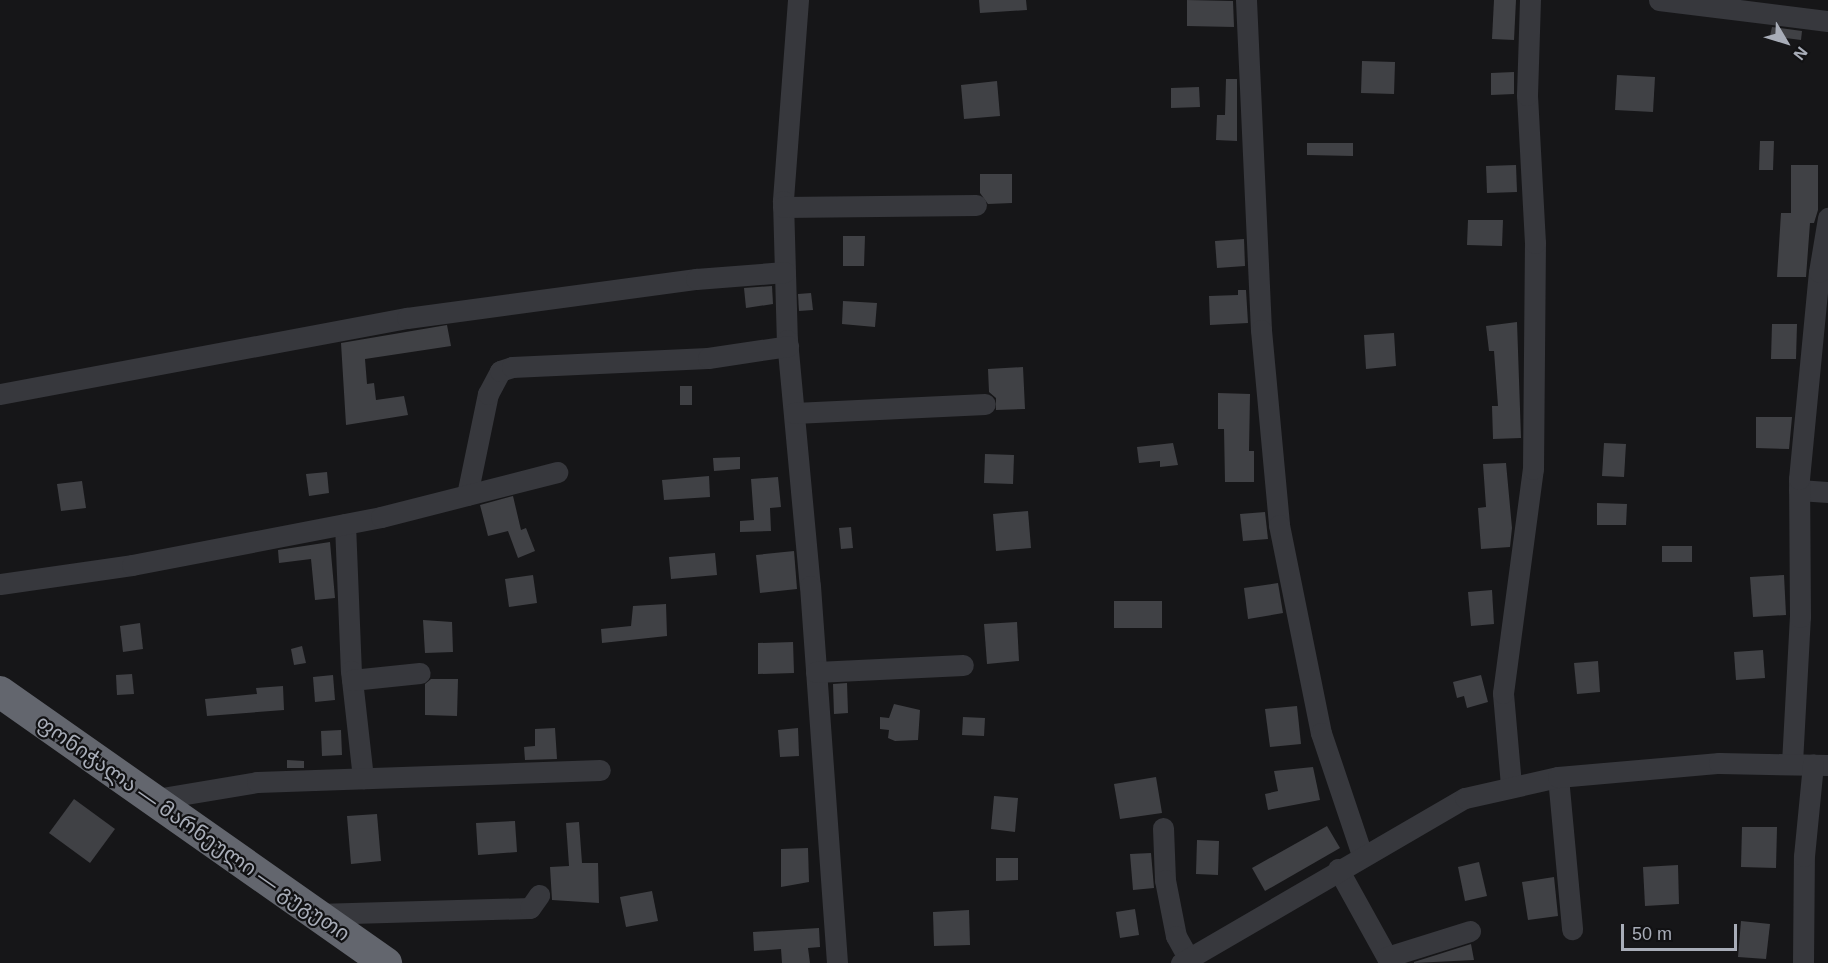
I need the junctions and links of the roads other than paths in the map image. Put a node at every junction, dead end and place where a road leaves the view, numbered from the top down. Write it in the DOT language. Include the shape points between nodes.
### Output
graph roads {
  1 [pos="798,0"];
  2 [pos="1246,0"];
  3 [pos="1530,0"];
  4 [pos="1659,0"];
  5 [pos="1828,21"];
  6 [pos="976,205"];
  7 [pos="783,207"];
  8 [pos="1828,218"];
  9 [pos="785,272"];
  10 [pos="788,346"];
  11 [pos="0,394"];
  12 [pos="985,404"];
  13 [pos="794,413"];
  14 [pos="557,472"];
  15 [pos="1799,490"];
  16 [pos="1828,492"];
  17 [pos="467,495"];
  18 [pos="345,524"];
  19 [pos="0,584"];
  20 [pos="963,665"];
  21 [pos="816,672"];
  22 [pos="420,673"];
  23 [pos="352,680"];
  24 [pos="0,692"];
  25 [pos="1811,764"];
  26 [pos="600,770"];
  27 [pos="1558,777"];
  28 [pos="363,778"];
  29 [pos="1511,785"];
  30 [pos="150,800"];
  31 [pos="1163,828"];
  32 [pos="1362,855"];
  33 [pos="1338,869"];
  34 [pos="539,895"];
  35 [pos="316,914"];
  36 [pos="1572,929"];
  37 [pos="1470,931"];
  38 [pos="1388,960"];
  39 [pos="1187,962"];
  40 [pos="386,963"];
  41 [pos="837,963"];
  42 [pos="1803,963"];
  1 -- 7 [label="street"];
  2 -- 32 [label="street" via="1261,330 1279,525 1321,733"];
  3 -- 29 [label="street" via="1527,95 1535,243 1533,469 1503,693"];
  4 -- 5 [label="street"];
  6 -- 7 [label="street"];
  7 -- 9 [label="street"];
  8 -- 15 [label="street" via="1818,283"];
  9 -- 10 [label="street"];
  9 -- 11 [label="street" via="696,279 407,318"];
  10 -- 13 [label="street"];
  10 -- 17 [label="street" via="708,358 512,366 500,371 488,394"];
  12 -- 13 [label="street"];
  13 -- 21 [label="street"];
  14 -- 17 [label="street"];
  15 -- 16 [label="street"];
  15 -- 25 [label="street" via="1800,617"];
  17 -- 18 [label="street"];
  18 -- 19 [label="street" via="132,565"];
  18 -- 23 [label="street"];
  20 -- 21 [label="street"];
  21 -- 41 [label="street"];
  22 -- 23 [label="street"];
  23 -- 28 [label="street"];
  24 -- 30 [label="highway, ფონიჭალა — მარნეული — გუგუთი"];
  25 -- 27 [label="street" via="1719,763"];
  25 -- 42 [label="street" via="1804,856"];
  26 -- 28 [label="street"];
  27 -- 29 [label="street"];
  27 -- 36 [label="street"];
  28 -- 30 [label="street" via="257,782"];
  29 -- 32 [label="street" via="1465,798"];
  30 -- 35 [label="highway, ფონიჭალა — მარნეული — გუგუთი"];
  31 -- 39 [label="street" via="1165,880 1176,936"];
  32 -- 33 [label="street"];
  33 -- 38 [label="street"];
  33 -- 39 [label="street"];
  34 -- 35 [label="street" via="530,908"];
  35 -- 40 [label="highway, ფონიჭალა — მარნეული — გუგუთი"];
  37 -- 38 [label="street"];
}
